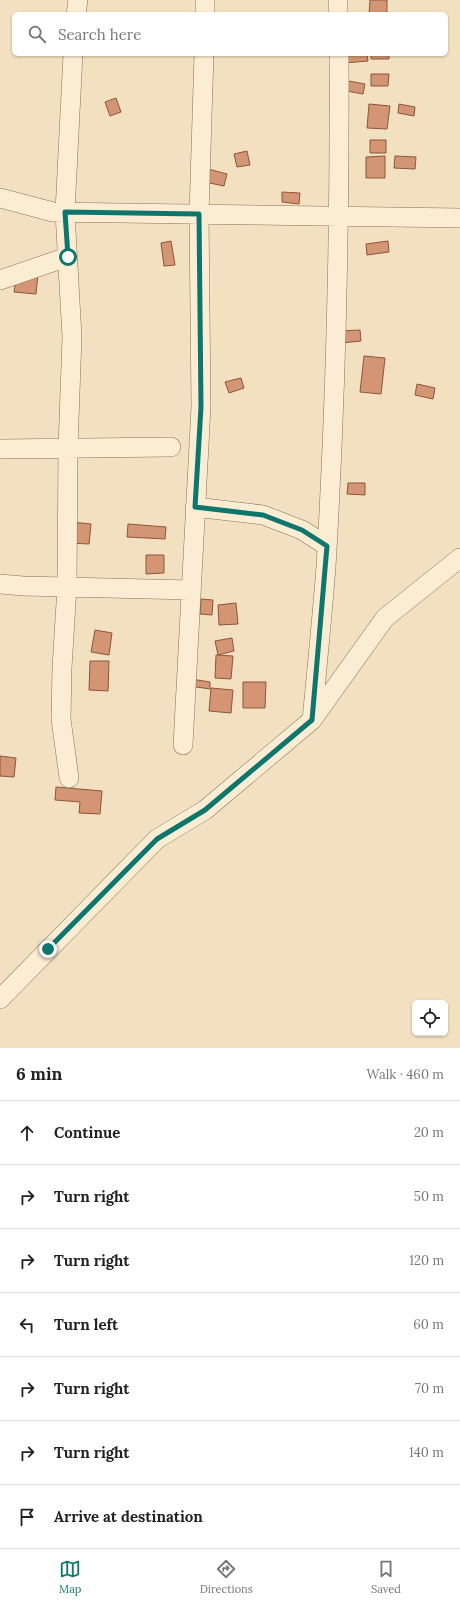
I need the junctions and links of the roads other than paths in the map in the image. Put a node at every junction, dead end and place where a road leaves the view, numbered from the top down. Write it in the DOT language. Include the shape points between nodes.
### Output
graph roads {
  1 [pos="78,0"];
  2 [pos="205,0"];
  3 [pos="338,0"];
  4 [pos="76,12"];
  5 [pos="205,12"];
  6 [pos="338,12"];
  7 [pos="73,56"];
  8 [pos="204,56"];
  9 [pos="338,56"];
  10 [pos="0,198"];
  11 [pos="65,212"];
  12 [pos="199,214"];
  13 [pos="339,216"];
  14 [pos="460,218"];
  15 [pos="68,257"];
  16 [pos="0,280"];
  17 [pos="171,447"];
  18 [pos="68,448"];
  19 [pos="0,449"];
  20 [pos="195,507"];
  21 [pos="327,546"];
  22 [pos="460,558"];
  23 [pos="0,584"];
  24 [pos="67,587"];
  25 [pos="191,590"];
  26 [pos="312,720"];
  27 [pos="184,745"];
  28 [pos="69,778"];
  29 [pos="0,999"];
  1 -- 4 [label="street"];
  2 -- 5 [label="street"];
  3 -- 6 [label="street"];
  7 -- 11 [label="street"];
  8 -- 12 [label="street"];
  9 -- 13 [label="street"];
  10 -- 11 [label="street" via="53,212"];
  11 -- 12 [label="street"];
  11 -- 15 [label="street"];
  12 -- 13 [label="street"];
  12 -- 20 [label="street" via="201,407"];
  13 -- 14 [label="street"];
  13 -- 21 [label="street"];
  15 -- 16 [label="street"];
  15 -- 18 [label="street" via="72,338"];
  17 -- 18 [label="street"];
  18 -- 19 [label="street"];
  18 -- 24 [label="street"];
  20 -- 21 [label="street" via="263,515 302,530"];
  20 -- 25 [label="street"];
  21 -- 26 [label="street"];
  22 -- 26 [label="street" via="385,618"];
  23 -- 24 [label="street"];
  24 -- 25 [label="street"];
  24 -- 28 [label="street" via="61,719"];
  25 -- 27 [label="street"];
  26 -- 29 [label="street" via="205,810 157,839"];
}
